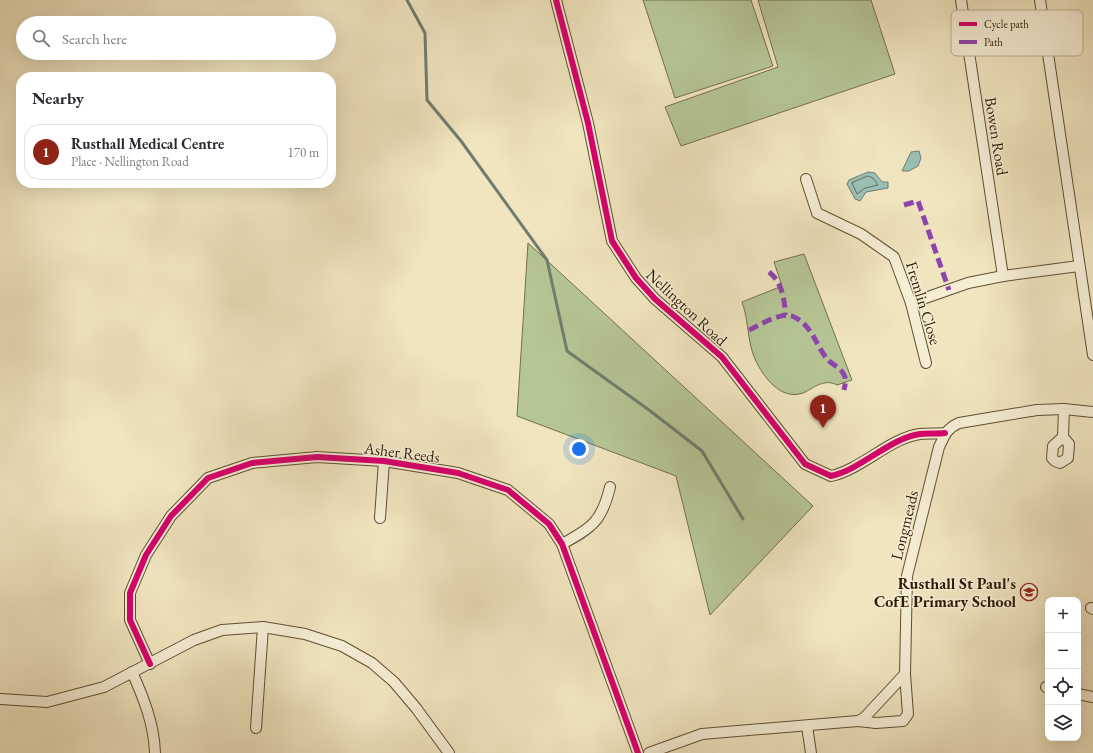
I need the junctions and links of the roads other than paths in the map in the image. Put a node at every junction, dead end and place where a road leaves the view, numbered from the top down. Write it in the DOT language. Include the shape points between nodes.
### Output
graph roads {
  1 [pos="556,0"];
  2 [pos="961,0"];
  3 [pos="1040,0"];
  4 [pos="963,10"];
  5 [pos="1041,10"];
  6 [pos="970,56"];
  7 [pos="1048,56"];
  8 [pos="806,179"];
  9 [pos="1078,266"];
  10 [pos="1003,276"];
  11 [pos="911,303"];
  12 [pos="1093,355"];
  13 [pos="926,363"];
  14 [pos="1064,409"];
  15 [pos="1093,412"];
  16 [pos="945,433"];
  17 [pos="1063,437"];
  18 [pos="384,461"];
  19 [pos="610,487"];
  20 [pos="380,518"];
  21 [pos="562,544"];
  22 [pos="262,627"];
  23 [pos="150,664"];
  24 [pos="132,672"];
  25 [pos="905,674"];
  26 [pos="1081,695"];
  27 [pos="1093,697"];
  28 [pos="0,699"];
  29 [pos="858,721"];
  30 [pos="807,726"];
  31 [pos="256,728"];
  32 [pos="155,753"];
  33 [pos="449,753"];
  34 [pos="638,753"];
  35 [pos="650,753"];
  36 [pos="811,753"];
  1 -- 16 [label="street, Nellington Road" via="588,123 612,242 636,278 655,299 722,357 805,464 831,476 844,473 903,440 920,434"];
  2 -- 4 [label="street, Bowen Road"];
  3 -- 5 [label="street"];
  6 -- 10 [label="street, Bowen Road"];
  7 -- 9 [label="street"];
  8 -- 11 [label="street, Fremlin Close" via="817,213 861,234 894,257"];
  9 -- 10 [label="street"];
  9 -- 12 [label="street"];
  10 -- 11 [label="street" via="968,283"];
  11 -- 13 [label="street, Fremlin Close"];
  14 -- 15 [label="street, Nellington Road"];
  14 -- 16 [label="street, Nellington Road" via="1037,410 960,423 950,427"];
  14 -- 17 [label="street"];
  16 -- 25 [label="street, Longmeads" via="939,447 907,576"];
  18 -- 20 [label="street"];
  18 -- 21 [label="street, Asher Reeds" via="458,473 508,490 549,524"];
  18 -- 23 [label="street, Asher Reeds" via="317,457 252,463 208,478 171,516 146,555 130,593 130,620"];
  19 -- 21 [label="street" via="606,506 597,521"];
  21 -- 34 [label="street, Asher Reeds"];
  22 -- 23 [label="street" via="222,630 194,640"];
  22 -- 31 [label="street"];
  22 -- 33 [label="street" via="305,634 342,646 372,663 394,682"];
  23 -- 24 [label="street"];
  24 -- 28 [label="street" via="104,687 46,702"];
  24 -- 32 [label="street" via="150,714"];
  25 -- 29 [label="street" via="864,718"];
  25 -- 29 [label="street, Longmeads" via="908,714 903,721"];
  26 -- 27 [label="street"];
  29 -- 30 [label="street, Longmeads"];
  30 -- 35 [label="street, Longmeads" via="702,734"];
  30 -- 36 [label="street"];
}
